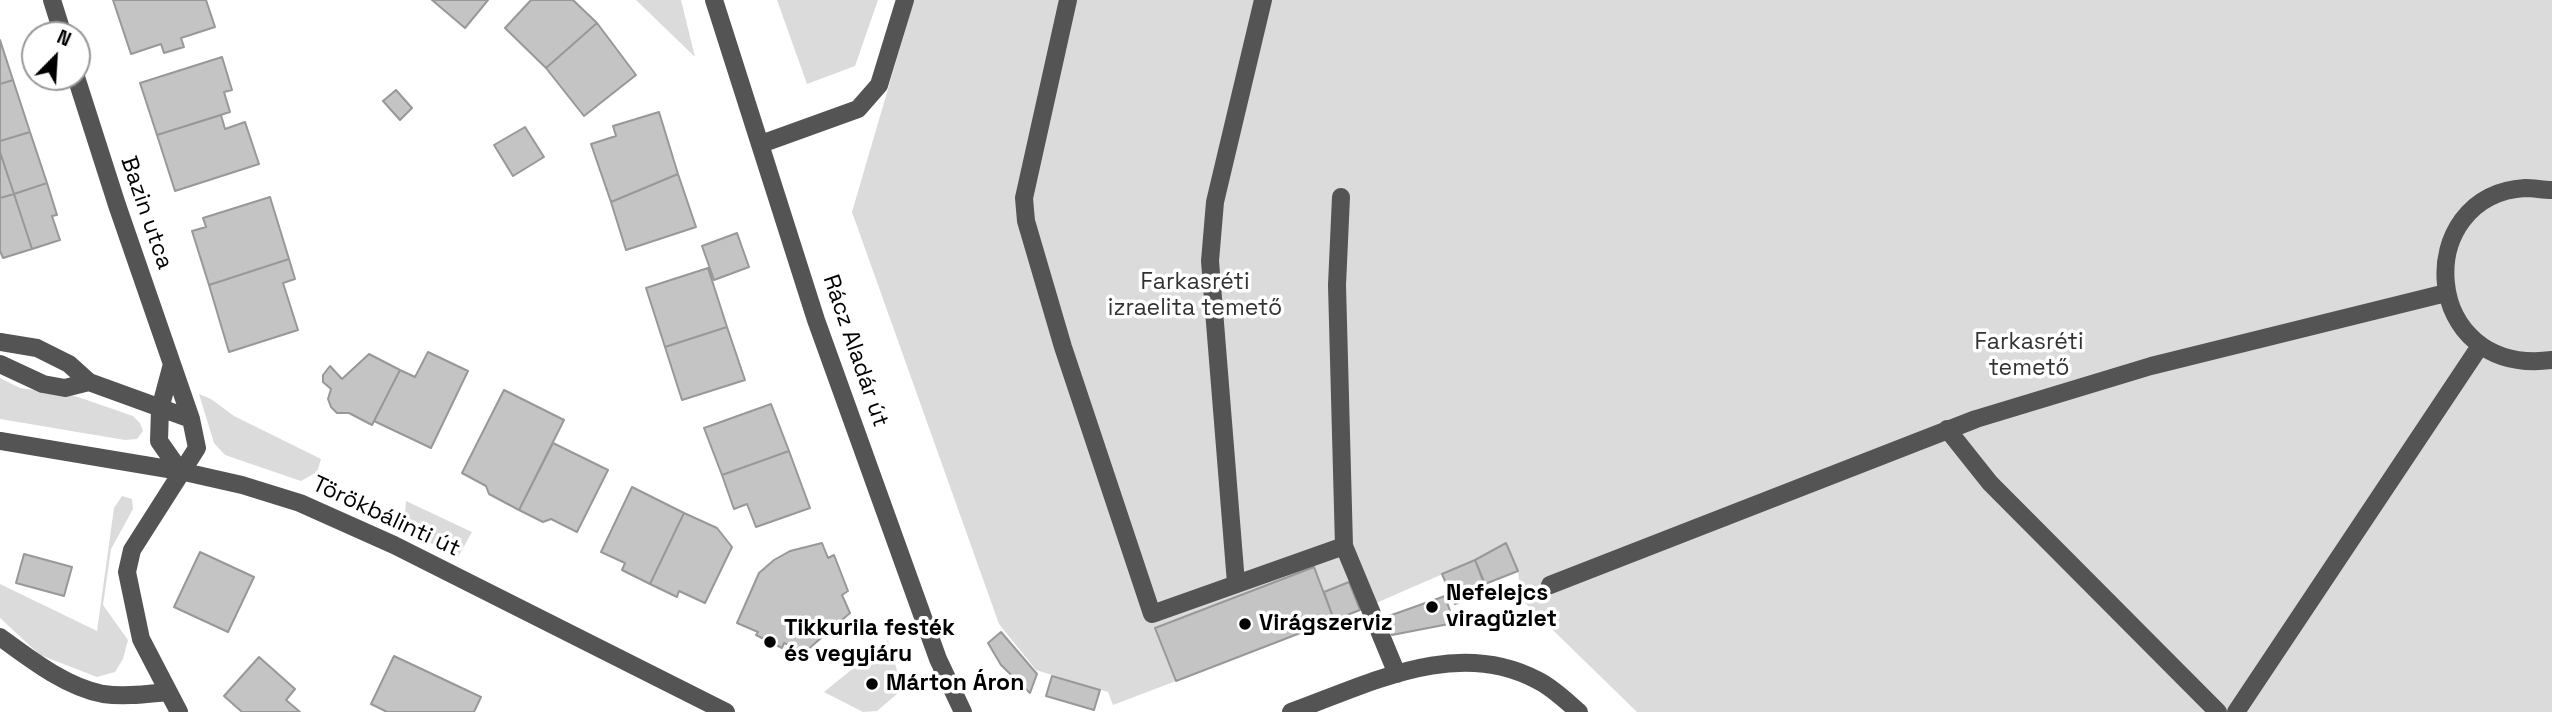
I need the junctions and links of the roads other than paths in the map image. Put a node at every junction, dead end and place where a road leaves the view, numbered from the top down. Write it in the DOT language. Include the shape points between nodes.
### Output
graph roads {
  1 [pos="52,0"];
  2 [pos="714,0"];
  3 [pos="905,0"];
  4 [pos="1068,0"];
  5 [pos="1263,0"];
  6 [pos="59,21"];
  7 [pos="80,91"];
  8 [pos="761,144"];
  9 [pos="2552,190"];
  10 [pos="1341,197"];
  11 [pos="2446,293"];
  12 [pos="0,342"];
  13 [pos="2480,346"];
  14 [pos="2552,360"];
  15 [pos="0,364"];
  16 [pos="172,365"];
  17 [pos="89,382"];
  18 [pos="160,409"];
  19 [pos="191,419"];
  20 [pos="1947,429"];
  21 [pos="0,441"];
  22 [pos="180,471"];
  23 [pos="1344,546"];
  24 [pos="1236,583"];
  25 [pos="1550,585"];
  26 [pos="0,636"];
  27 [pos="1396,674"];
  28 [pos="168,692"];
  29 [pos="179,712"];
  30 [pos="726,712"];
  31 [pos="963,712"];
  32 [pos="1291,712"];
  33 [pos="1579,712"];
  34 [pos="2218,712"];
  35 [pos="2236,712"];
  1 -- 6 [label="street"];
  2 -- 8 [label="street, Rácz Aladár út"];
  3 -- 8 [label="street" via="878,85 858,109"];
  4 -- 24 [label="street" via="1024,198 1026,221 1152,614"];
  5 -- 24 [label="street" via="1216,202 1210,261"];
  7 -- 16 [label="street, Bazin utca"];
  8 -- 31 [label="street, Rácz Aladár út" via="826,346 938,659"];
  9 -- 11 [label="street" via="2526,188 2502,193 2464,220 2447,254"];
  10 -- 23 [label="street" via="1337,285"];
  11 -- 13 [label="street" via="2453,314"];
  11 -- 20 [label="street" via="2151,366"];
  12 -- 17 [label="street" via="37,348 69,364"];
  13 -- 14 [label="street" via="2529,363"];
  13 -- 35 [label="street"];
  15 -- 17 [label="street" via="43,384 65,388"];
  16 -- 18 [label="street"];
  16 -- 19 [label="street, Bazin utca"];
  17 -- 18 [label="street"];
  18 -- 19 [label="street"];
  18 -- 22 [label="street" via="159,442"];
  19 -- 22 [label="street, Bazin utca" via="197,448"];
  20 -- 25 [label="street"];
  20 -- 34 [label="street" via="1990,483"];
  21 -- 22 [label="street, Törökbálinti út"];
  22 -- 28 [label="street, Bazin utca" via="132,550 127,572 141,639"];
  22 -- 30 [label="street, Törökbálinti út" via="312,508"];
  23 -- 24 [label="street"];
  23 -- 27 [label="street"];
  26 -- 28 [label="street" via="73,684 102,694"];
  27 -- 32 [label="street"];
  27 -- 33 [label="street" via="1451,661 1492,663 1538,680"];
  28 -- 29 [label="street, Bazin utca"];
}
